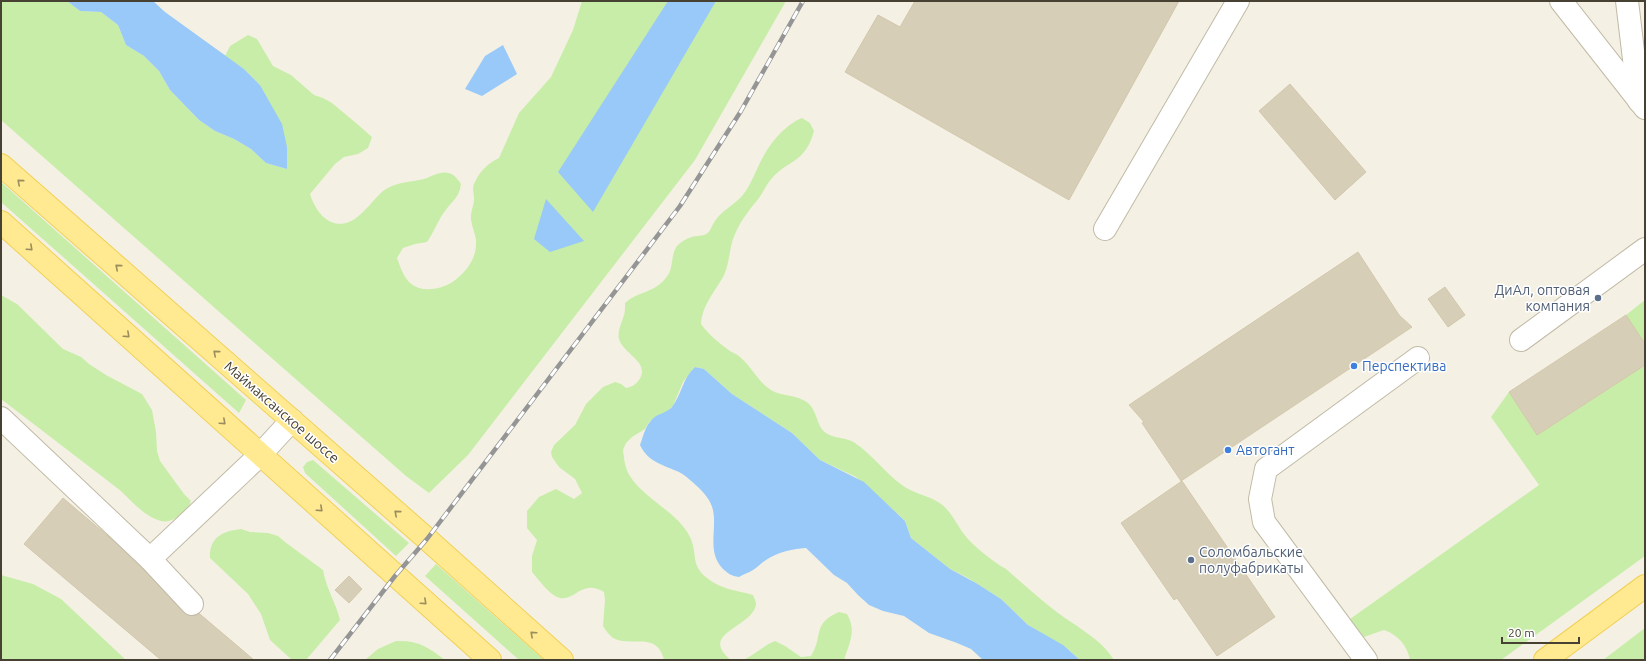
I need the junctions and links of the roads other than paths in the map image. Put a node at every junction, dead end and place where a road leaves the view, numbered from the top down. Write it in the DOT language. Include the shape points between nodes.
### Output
graph roads {
  1 [pos="1238,1"];
  2 [pos="1561,1"];
  3 [pos="1627,1"];
  4 [pos="1642,104"];
  5 [pos="1,165"];
  6 [pos="1,222"];
  7 [pos="1105,228"];
  8 [pos="1645,249"];
  9 [pos="1521,340"];
  10 [pos="1418,358"];
  11 [pos="1,418"];
  12 [pos="292,420"];
  13 [pos="260,454"];
  14 [pos="150,559"];
  15 [pos="1645,586"];
  16 [pos="192,604"];
  17 [pos="490,660"];
  18 [pos="562,660"];
  19 [pos="1366,660"];
  20 [pos="1545,660"];
  1 -- 7 [label="lane"];
  2 -- 4 [label="lane"];
  3 -- 4 [label="lane"];
  12 -- 5 [label="main road, Маймаксанское шоссе, one-way"];
  6 -- 13 [label="main road, one-way"];
  8 -- 9 [label="lane"];
  10 -- 19 [label="lane" via="1266,469 1260,499 1264,522"];
  11 -- 14 [label="lane"];
  12 -- 13 [label="lane"];
  18 -- 12 [label="main road, Маймаксанское шоссе, one-way"];
  13 -- 14 [label="lane"];
  13 -- 17 [label="main road, one-way"];
  14 -- 16 [label="lane"];
  15 -- 20 [label="main road"];
}
